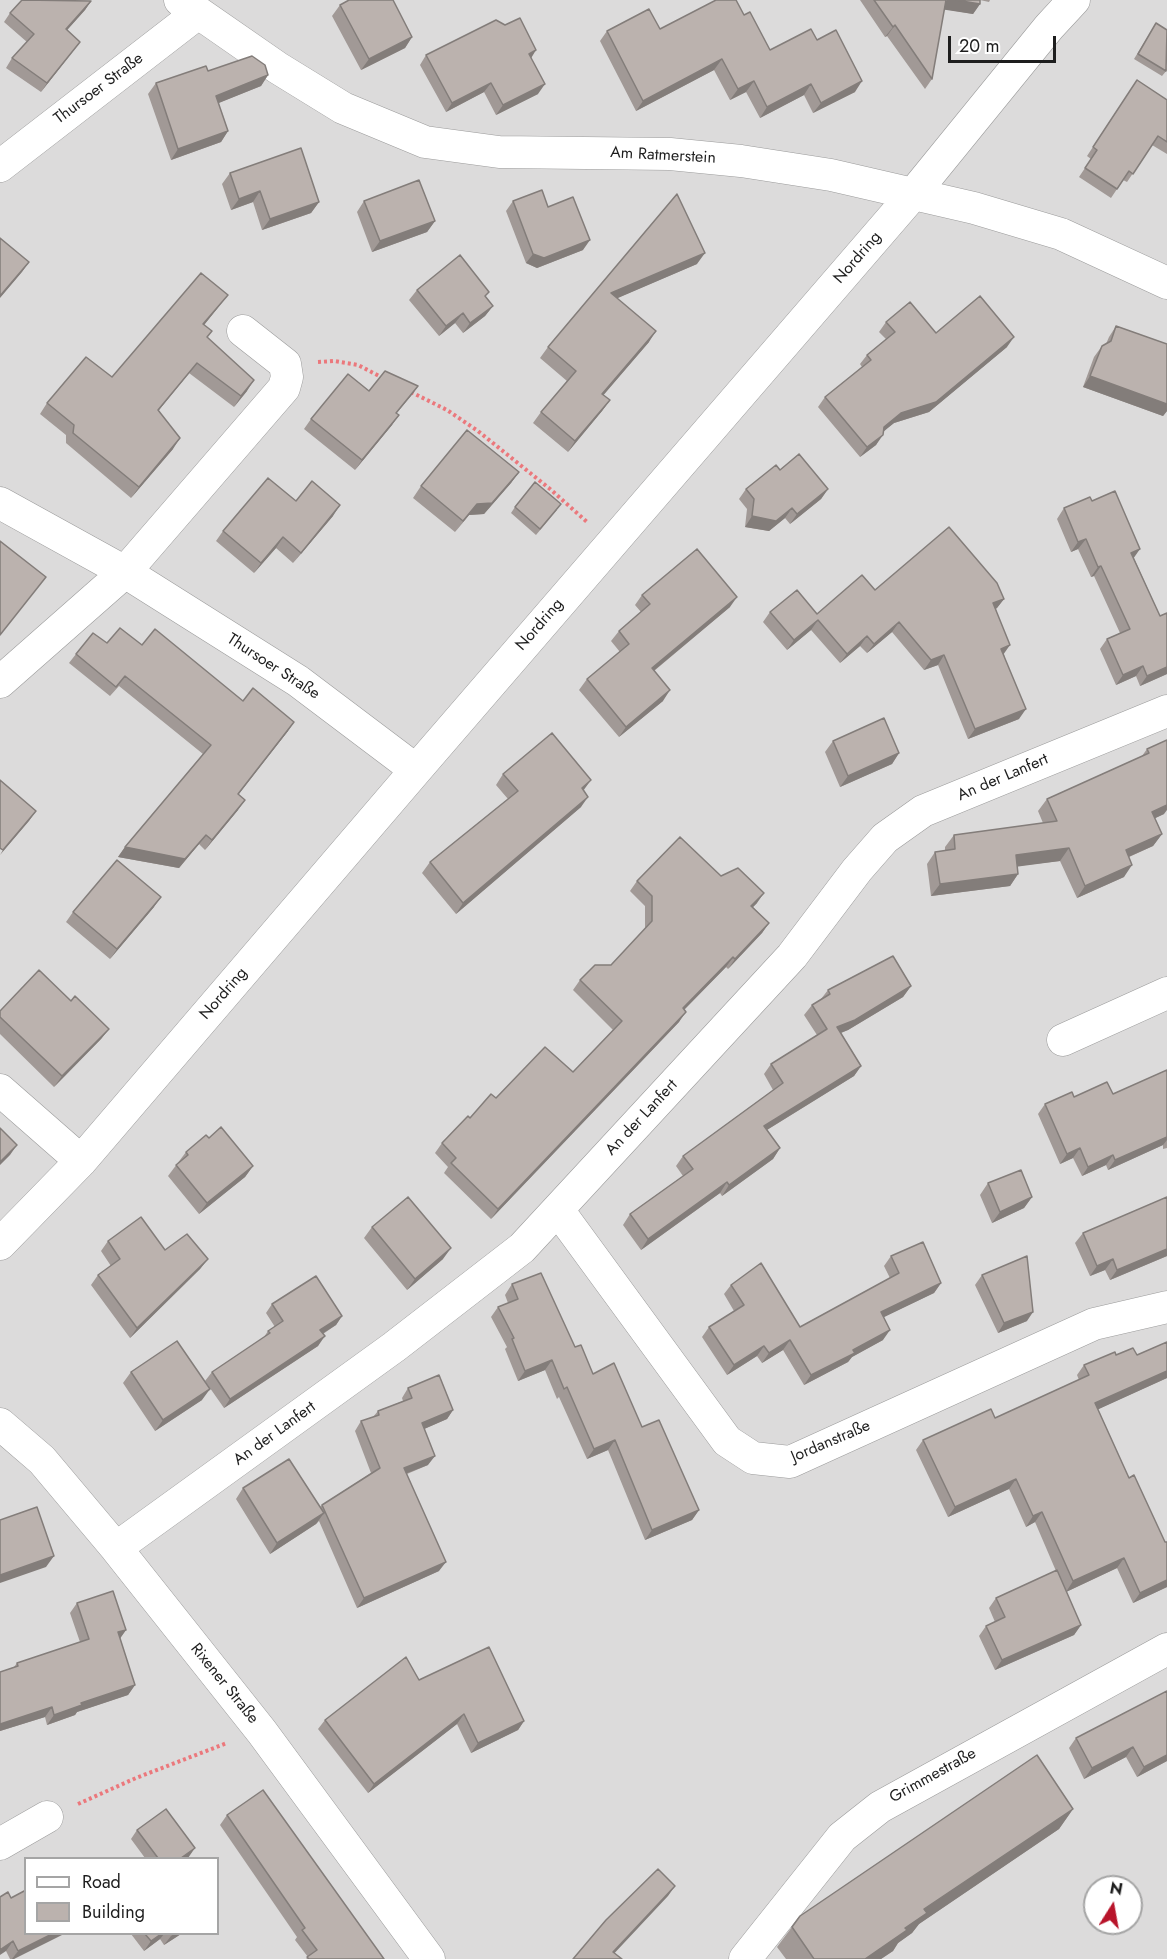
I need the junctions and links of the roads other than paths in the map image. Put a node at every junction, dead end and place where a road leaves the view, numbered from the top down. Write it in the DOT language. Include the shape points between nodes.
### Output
graph roads {
  1 [pos="1074,0"];
  2 [pos="189,7"];
  3 [pos="0,166"];
  4 [pos="914,193"];
  5 [pos="1167,283"];
  6 [pos="243,331"];
  7 [pos="0,503"];
  8 [pos="125,572"];
  9 [pos="0,682"];
  10 [pos="1167,711"];
  11 [pos="416,770"];
  12 [pos="1167,993"];
  13 [pos="1063,1040"];
  14 [pos="0,1090"];
  15 [pos="81,1161"];
  16 [pos="558,1210"];
  17 [pos="0,1244"];
  18 [pos="1167,1306"];
  19 [pos="0,1424"];
  20 [pos="116,1548"];
  21 [pos="1167,1649"];
  22 [pos="47,1817"];
  23 [pos="0,1844"];
  24 [pos="429,1959"];
  25 [pos="745,1959"];
  1 -- 4 [label="street, Nordring"];
  2 -- 3 [label="street, Thursoer Straße"];
  2 -- 4 [label="street, Am Ratmerstein" via="343,108 425,142 499,152 670,154 741,161"];
  4 -- 5 [label="street, Am Ratmerstein" via="1061,234"];
  4 -- 11 [label="street, Nordring"];
  6 -- 8 [label="street" via="285,364 284,388"];
  7 -- 8 [label="street, Thursoer Straße"];
  8 -- 9 [label="street"];
  8 -- 11 [label="street, Thursoer Straße" via="298,681"];
  10 -- 16 [label="street, An der Lanfert" via="923,812 885,838 792,956"];
  11 -- 15 [label="street, Nordring"];
  12 -- 13 [label="street"];
  14 -- 15 [label="street"];
  15 -- 17 [label="street, Nordring"];
  16 -- 18 [label="street, Jordanstraße" via="727,1441 753,1458 790,1462 1094,1324"];
  16 -- 20 [label="street, An der Lanfert" via="522,1248 394,1347"];
  19 -- 20 [label="street, Rixener Straße" via="42,1460"];
  20 -- 24 [label="street, Rixener Straße" via="262,1732"];
  21 -- 25 [label="street, Grimmestraße" via="880,1807 842,1837"];
  22 -- 23 [label="street"];
}
